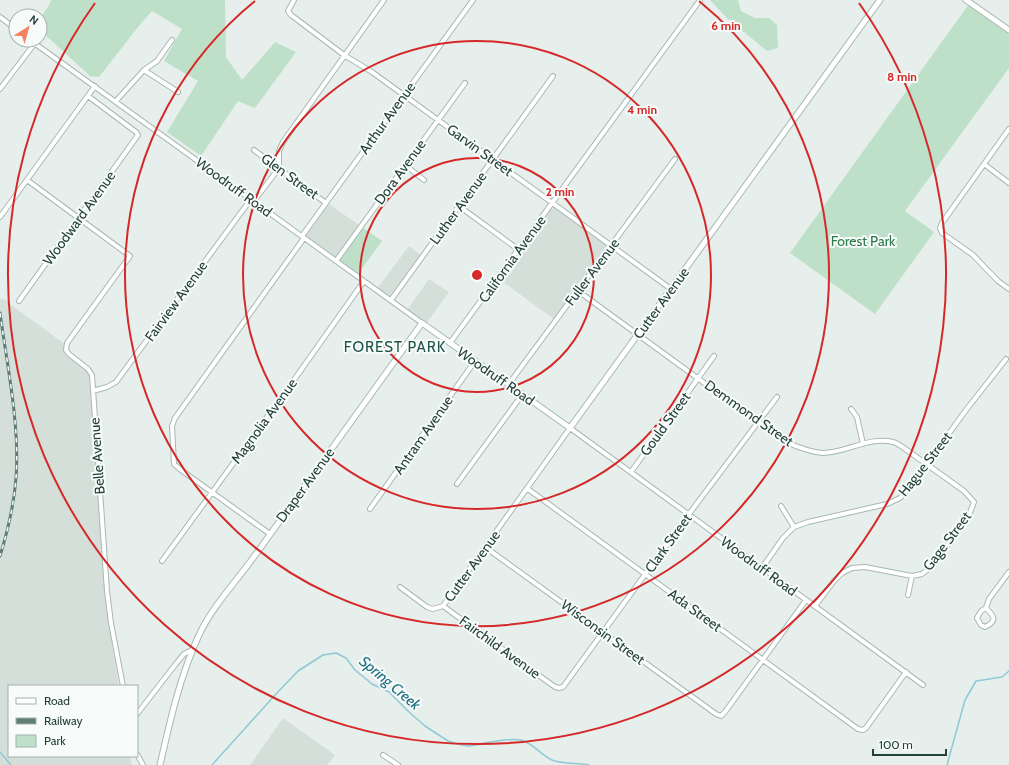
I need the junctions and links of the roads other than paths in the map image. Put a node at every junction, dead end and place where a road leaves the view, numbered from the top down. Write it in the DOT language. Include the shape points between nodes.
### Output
graph roads {
  1 [pos="294,0"];
  2 [pos="384,0"];
  3 [pos="473,0"];
  4 [pos="700,0"];
  5 [pos="880,0"];
  6 [pos="966,0"];
  7 [pos="1009,30"];
  8 [pos="172,40"];
  9 [pos="31,48"];
  10 [pos="42,48"];
  11 [pos="344,55"];
  12 [pos="144,70"];
  13 [pos="553,76"];
  14 [pos="465,83"];
  15 [pos="95,86"];
  16 [pos="0,89"];
  17 [pos="178,92"];
  18 [pos="404,94"];
  19 [pos="88,96"];
  20 [pos="116,101"];
  21 [pos="438,120"];
  22 [pos="1009,129"];
  23 [pos="254,150"];
  24 [pos="494,159"];
  25 [pos="675,159"];
  26 [pos="984,164"];
  27 [pos="405,165"];
  28 [pos="279,168"];
  29 [pos="27,180"];
  30 [pos="424,180"];
  31 [pos="1009,183"];
  32 [pos="253,200"];
  33 [pos="326,203"];
  34 [pos="553,203"];
  35 [pos="459,206"];
  36 [pos="0,217"];
  37 [pos="78,218"];
  38 [pos="303,237"];
  39 [pos="612,246"];
  40 [pos="519,250"];
  41 [pos="336,261"];
  42 [pos="364,281"];
  43 [pos="671,289"];
  44 [pos="1009,289"];
  45 [pos="578,291"];
  46 [pos="391,300"];
  47 [pos="19,301"];
  48 [pos="422,323"];
  49 [pos="638,335"];
  50 [pos="450,343"];
  51 [pos="714,356"];
  52 [pos="1006,360"];
  53 [pos="476,361"];
  54 [pos="698,378"];
  55 [pos="508,385"];
  56 [pos="93,391"];
  57 [pos="522,395"];
  58 [pos="777,397"];
  59 [pos="851,409"];
  60 [pos="758,421"];
  61 [pos="570,428"];
  62 [pos="863,444"];
  63 [pos="927,464"];
  64 [pos="631,472"];
  65 [pos="457,484"];
  66 [pos="528,489"];
  67 [pos="211,493"];
  68 [pos="974,502"];
  69 [pos="781,506"];
  70 [pos="370,509"];
  71 [pos="689,514"];
  72 [pos="794,527"];
  73 [pos="270,534"];
  74 [pos="485,547"];
  75 [pos="162,561"];
  76 [pos="762,568"];
  77 [pos="1009,572"];
  78 [pos="645,575"];
  79 [pos="912,576"];
  80 [pos="400,587"];
  81 [pos="908,595"];
  82 [pos="806,600"];
  83 [pos="443,606"];
  84 [pos="815,606"];
  85 [pos="986,608"];
  86 [pos="604,633"];
  87 [pos="192,650"];
  88 [pos="763,660"];
  89 [pos="906,672"];
  90 [pos="123,685"];
  91 [pos="924,685"];
  92 [pos="559,688"];
  93 [pos="138,713"];
  94 [pos="383,755"];
  95 [pos="160,765"];
  96 [pos="398,765"];
  1 -- 11 [label="street, Garvin Street" via="288,11 291,15"];
  2 -- 11 [label="street"];
  3 -- 18 [label="street, Arthur Avenue"];
  4 -- 34 [label="street, California Avenue"];
  5 -- 43 [label="street, Cutter Avenue"];
  6 -- 7 [label="street"];
  8 -- 12 [label="street" via="157,61"];
  9 -- 16 [label="street"];
  10 -- 15 [label="street, Woodruff Road"];
  11 -- 18 [label="street, Garvin Street"];
  11 -- 28 [label="street" via="283,142 279,152"];
  12 -- 17 [label="street"];
  12 -- 20 [label="street"];
  13 -- 24 [label="street, Luther Avenue"];
  14 -- 21 [label="street, Dora Avenue"];
  15 -- 19 [label="street"];
  15 -- 20 [label="street, Woodruff Road"];
  18 -- 21 [label="street, Garvin Street"];
  18 -- 33 [label="street, Arthur Avenue"];
  19 -- 29 [label="street"];
  19 -- 37 [label="street, Woodward Avenue" via="138,135"];
  20 -- 32 [label="street, Woodruff Road"];
  21 -- 24 [label="street, Garvin Street"];
  21 -- 27 [label="street, Dora Avenue"];
  22 -- 26 [label="street"];
  23 -- 28 [label="street, Glen Street"];
  24 -- 34 [label="street, Garvin Street"];
  24 -- 35 [label="street, Luther Avenue"];
  25 -- 39 [label="street, Fuller Avenue"];
  26 -- 31 [label="street"];
  26 -- 44 [label="street" via="940,228 942,233 973,255"];
  27 -- 30 [label="street"];
  27 -- 41 [label="street, Dora Avenue"];
  28 -- 32 [label="street, Fairview Avenue"];
  28 -- 33 [label="street, Glen Street"];
  29 -- 36 [label="street"];
  29 -- 37 [label="street"];
  32 -- 38 [label="street, Woodruff Road"];
  32 -- 56 [label="street, Fairview Avenue" via="116,382 107,388"];
  33 -- 38 [label="street, Arthur Avenue"];
  34 -- 39 [label="street, Garvin Street"];
  34 -- 40 [label="street, California Avenue"];
  35 -- 40 [label="street"];
  35 -- 46 [label="street, Luther Avenue"];
  37 -- 47 [label="street, Woodward Avenue"];
  37 -- 56 [label="street, Belle Avenue" via="130,256 67,344 66,350 69,354 92,375"];
  38 -- 41 [label="street, Woodruff Road"];
  38 -- 67 [label="street, Arthur Avenue" via="175,418 172,426 174,464"];
  39 -- 43 [label="street, Garvin Street"];
  39 -- 45 [label="street, Fuller Avenue"];
  40 -- 50 [label="street, California Avenue"];
  41 -- 42 [label="street, Woodruff Road"];
  42 -- 46 [label="street, Woodruff Road"];
  42 -- 67 [label="street, Magnolia Avenue"];
  43 -- 49 [label="street, Cutter Avenue"];
  45 -- 49 [label="street, Demmond Street"];
  45 -- 55 [label="street, Fuller Avenue"];
  46 -- 48 [label="street, Woodruff Road"];
  48 -- 50 [label="street, Woodruff Road"];
  48 -- 73 [label="street, Draper Avenue"];
  49 -- 54 [label="street, Demmond Street"];
  49 -- 61 [label="street, Cutter Avenue"];
  50 -- 53 [label="street, Woodruff Road"];
  51 -- 54 [label="street, Gould Street"];
  52 -- 63 [label="street, Hague Street"];
  53 -- 55 [label="street, Woodruff Road"];
  53 -- 70 [label="street, Antram Avenue"];
  54 -- 60 [label="street, Demmond Street"];
  54 -- 64 [label="street, Gould Street"];
  55 -- 57 [label="street, Woodruff Road"];
  56 -- 90 [label="street, Belle Avenue" via="109,607"];
  57 -- 61 [label="street, Woodruff Road"];
  57 -- 65 [label="street"];
  58 -- 60 [label="street, Clark Street"];
  59 -- 62 [label="street" via="857,417"];
  60 -- 62 [label="street, Demmond Street" via="784,441 805,450 824,453"];
  60 -- 71 [label="street, Clark Street"];
  61 -- 64 [label="street, Woodruff Road"];
  61 -- 66 [label="street, Cutter Avenue"];
  62 -- 63 [label="street, Demmond Street" via="894,442"];
  63 -- 68 [label="street, Demmond Street" via="964,491"];
  63 -- 72 [label="street, Hague Street" via="900,498 887,504"];
  64 -- 71 [label="street, Woodruff Road"];
  66 -- 74 [label="street, Cutter Avenue"];
  66 -- 78 [label="street, Ada Street"];
  67 -- 73 [label="street"];
  67 -- 75 [label="street, Magnolia Avenue"];
  68 -- 79 [label="street, Gage Street" via="968,518 931,567 922,574"];
  69 -- 72 [label="street"];
  71 -- 76 [label="street, Woodruff Road"];
  71 -- 78 [label="street, Clark Street"];
  72 -- 76 [label="street, Hague Street"];
  73 -- 87 [label="street, Draper Avenue" via="209,616"];
  74 -- 83 [label="street, Cutter Avenue"];
  74 -- 86 [label="street, Wisconsin Street"];
  76 -- 82 [label="street, Woodruff Road"];
  77 -- 85 [label="street" via="989,599"];
  78 -- 86 [label="street, Clark Street"];
  78 -- 88 [label="street, Ada Street"];
  79 -- 81 [label="street"];
  79 -- 84 [label="street, Gage Street" via="865,567 852,568 834,581"];
  80 -- 83 [label="street" via="427,607 433,609"];
  82 -- 84 [label="street, Woodruff Road"];
  82 -- 88 [label="street"];
  83 -- 92 [label="street, Fairchild Avenue"];
  84 -- 89 [label="street, Woodruff Road"];
  85 -- 85 [label="street" via="977,618 985,627 994,621 994,617"];
  86 -- 88 [label="street, Wisconsin Street" via="721,716"];
  86 -- 92 [label="street, Clark Street" via="564,687"];
  87 -- 93 [label="street, Draper Avenue" via="175,664"];
  87 -- 95 [label="street, Draper Avenue" via="168,727"];
  88 -- 89 [label="street, Ada Street" via="858,729 863,730"];
  89 -- 91 [label="street, Woodruff Road"];
  94 -- 96 [label="street"];
}
